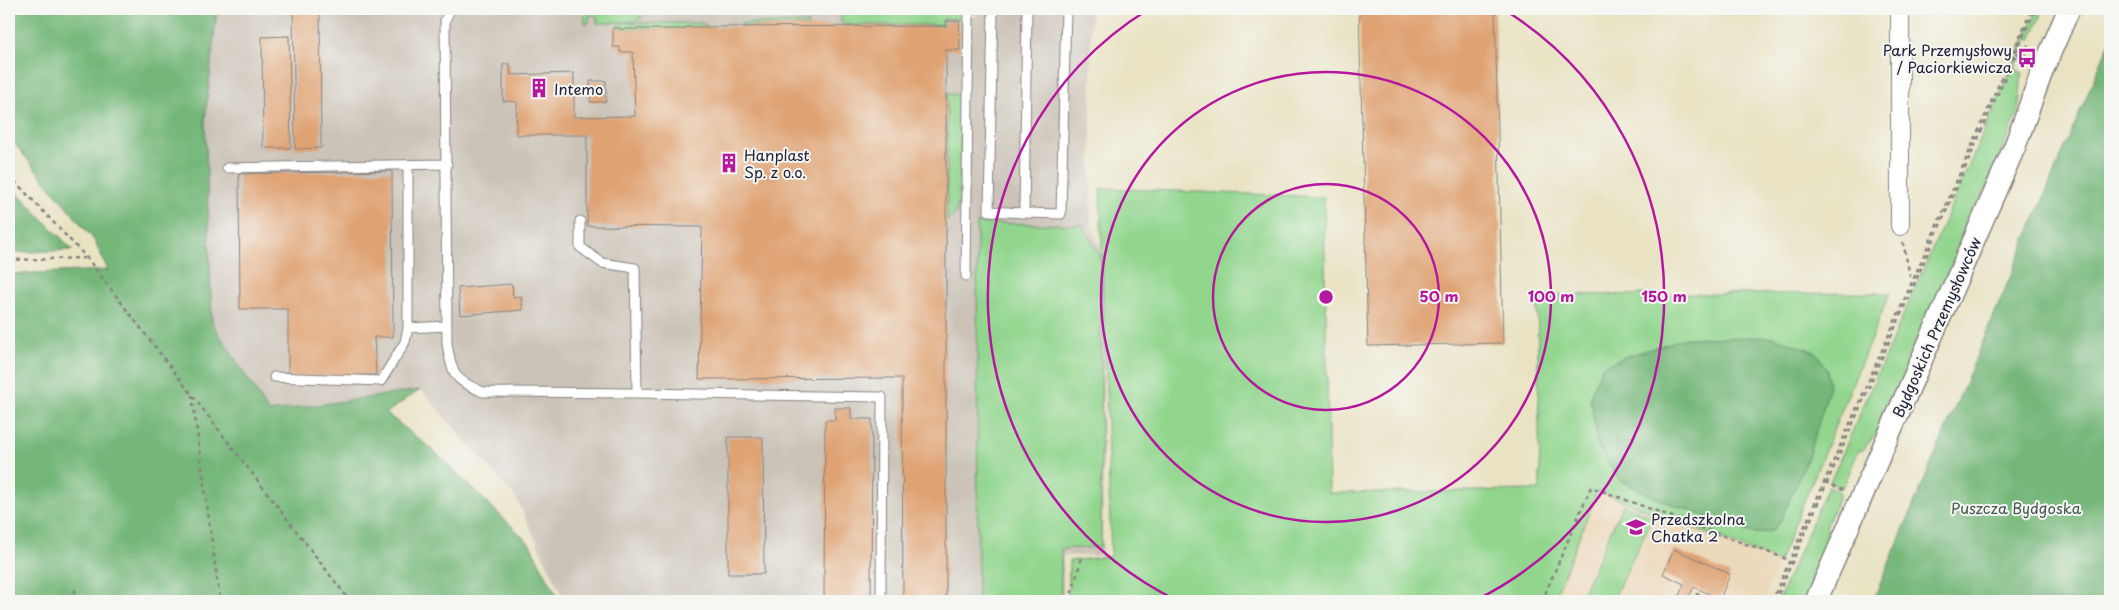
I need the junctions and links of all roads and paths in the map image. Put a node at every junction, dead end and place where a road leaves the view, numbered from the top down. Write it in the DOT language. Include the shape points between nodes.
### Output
graph roads {
  1 [pos="450,9"];
  2 [pos="969,9"];
  3 [pos="993,9"];
  4 [pos="1027,9"];
  5 [pos="1066,9"];
  6 [pos="1900,9"];
  7 [pos="2034,9"];
  8 [pos="2054,9"];
  9 [pos="2070,9"];
  10 [pos="2029,42"];
  11 [pos="2051,51"];
  12 [pos="2014,52"];
  13 [pos="2024,56"];
  14 [pos="2021,71"];
  15 [pos="447,164"];
  16 [pos="408,165"];
  17 [pos="227,168"];
  18 [pos="9,176"];
  19 [pos="1024,213"];
  20 [pos="580,221"];
  21 [pos="1900,226"];
  22 [pos="87,258"];
  23 [pos="9,260"];
  24 [pos="966,276"];
  25 [pos="1911,282"];
  26 [pos="447,326"];
  27 [pos="408,328"];
  28 [pos="274,377"];
  29 [pos="637,393"];
  30 [pos="191,394"];
  31 [pos="1825,482"];
  32 [pos="1848,492"];
  33 [pos="1082,557"];
  34 [pos="1791,561"];
  35 [pos="76,589"];
  36 [pos="1696,594"];
  37 [pos="74,601"];
  38 [pos="220,601"];
  39 [pos="350,601"];
  40 [pos="881,601"];
  41 [pos="1072,601"];
  42 [pos="1542,601"];
  43 [pos="1714,601"];
  44 [pos="1773,601"];
  45 [pos="1816,601"];
  1 -- 15 [label="lane" via="444,21"];
  2 -- 24 [label="lane"];
  3 -- 19 [label="lane" via="989,211"];
  4 -- 19 [label="lane"];
  5 -- 19 [label="lane" via="1061,214"];
  6 -- 21 [label="street"];
  7 -- 12 [label="path"];
  8 -- 11 [label="street, Bydgoskich Przemysłowców"];
  9 -- 11 [label="street, Bydgoskich Przemysłowców"];
  10 -- 13 [label="path"];
  11 -- 45 [label="street, Bydgoskich Przemysłowców" via="2015,146"];
  12 -- 13 [label="path"];
  12 -- 25 [label="path"];
  12 -- 31 [label="path"];
  13 -- 14 [label="path"];
  15 -- 16 [label="lane"];
  15 -- 26 [label="lane"];
  16 -- 17 [label="lane"];
  16 -- 27 [label="lane"];
  18 -- 22 [label="path"];
  20 -- 29 [label="lane" via="580,247 602,263 635,268"];
  21 -- 25 [label="path"];
  22 -- 23 [label="path"];
  22 -- 30 [label="path"];
  25 -- 31 [label="path"];
  26 -- 27 [label="lane"];
  26 -- 29 [label="lane" via="452,368 462,383 483,392"];
  27 -- 28 [label="lane" via="405,342 381,381"];
  29 -- 40 [label="lane" via="882,397"];
  30 -- 38 [label="path"];
  30 -- 39 [label="path"];
  31 -- 32 [label="path"];
  31 -- 34 [label="path"];
  33 -- 41 [label="path"];
  34 -- 42 [label="path" via="1591,487"];
  34 -- 44 [label="path"];
  35 -- 37 [label="path"];
  36 -- 43 [label="path"];
}
